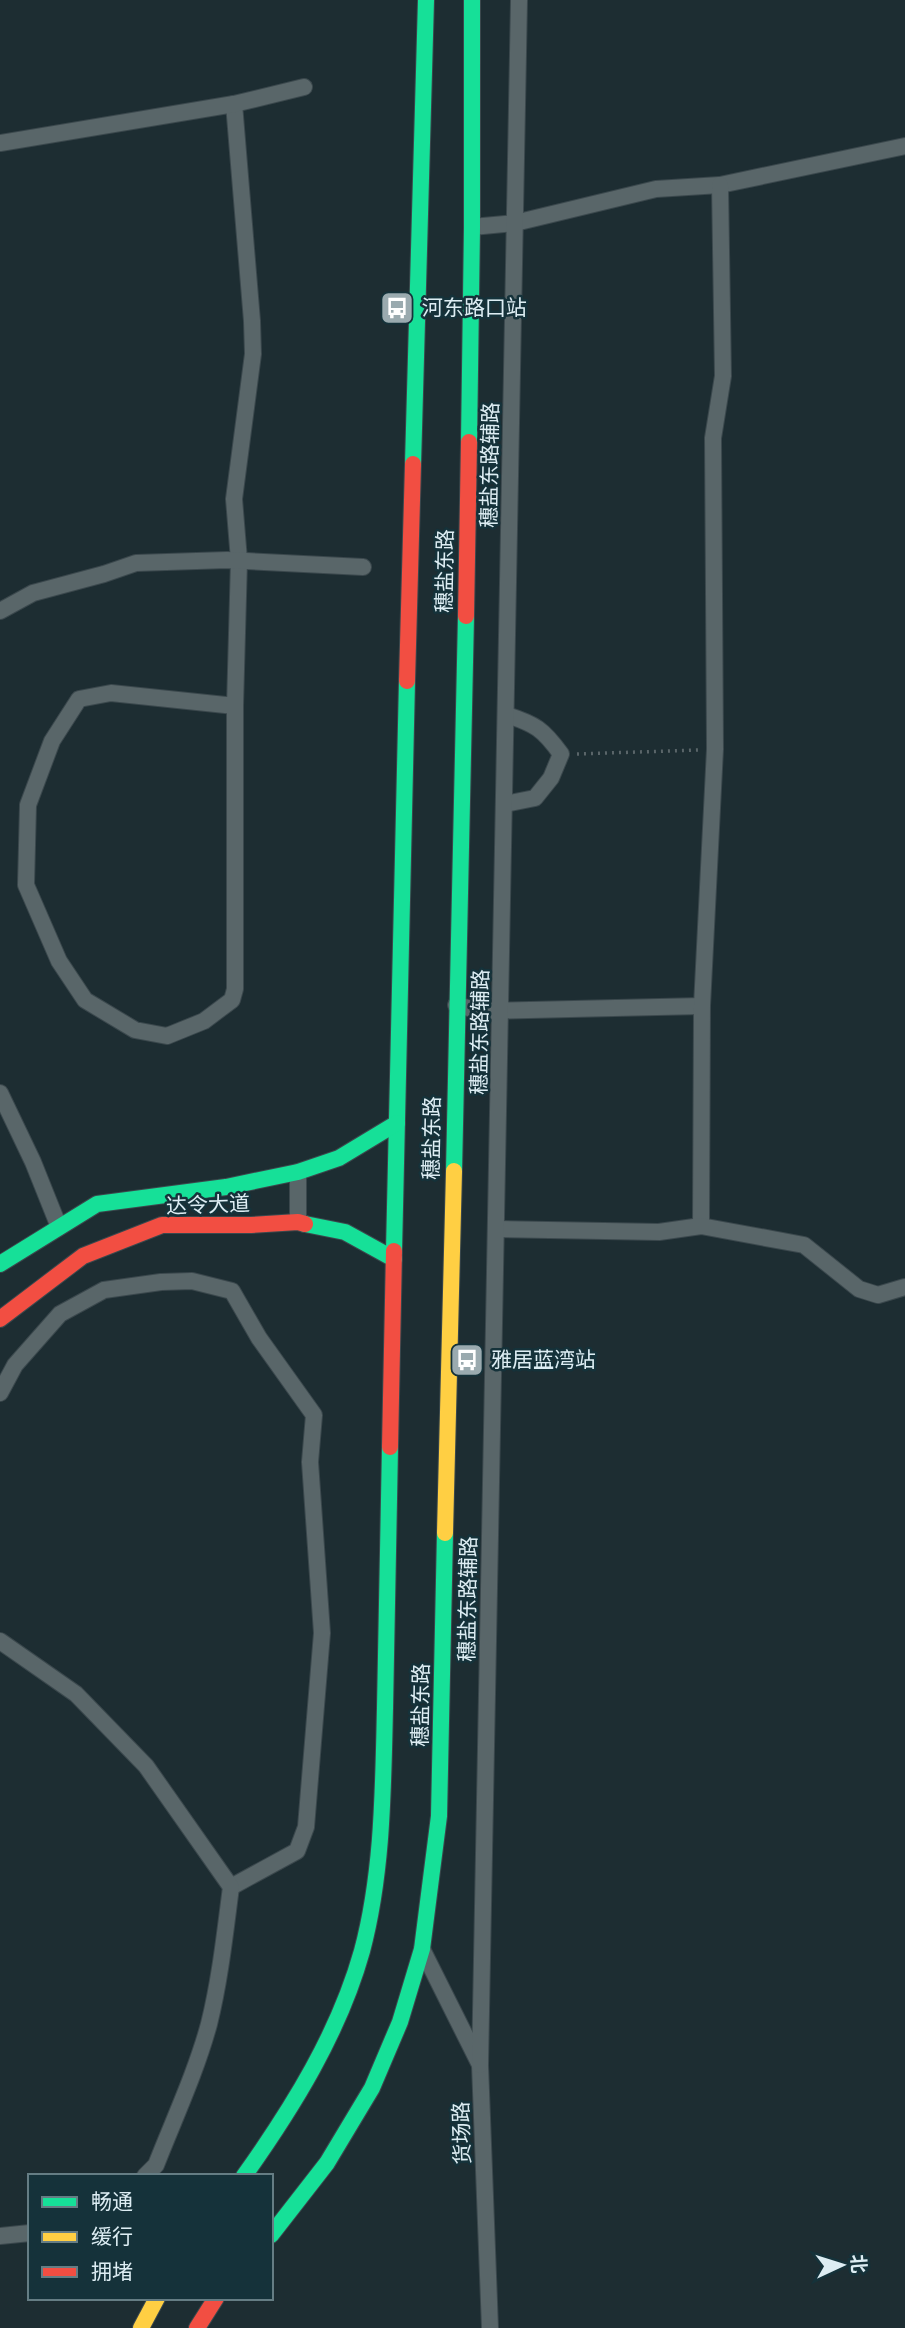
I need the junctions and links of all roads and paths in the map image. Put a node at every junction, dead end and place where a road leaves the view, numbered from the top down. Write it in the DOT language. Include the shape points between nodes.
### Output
graph roads {
  1 [pos="426,0"];
  2 [pos="472,0"];
  3 [pos="519,0"];
  4 [pos="304,88"];
  5 [pos="234,104"];
  6 [pos="0,143"];
  7 [pos="905,146"];
  8 [pos="720,185"];
  9 [pos="515,223"];
  10 [pos="472,227"];
  11 [pos="239,560"];
  12 [pos="363,567"];
  13 [pos="0,611"];
  14 [pos="235,706"];
  15 [pos="506,715"];
  16 [pos="715,749"];
  17 [pos="561,754"];
  18 [pos="505,804"];
  19 [pos="456,1005"];
  20 [pos="702,1006"];
  21 [pos="501,1011"];
  22 [pos="0,1093"];
  23 [pos="6,1123"];
  24 [pos="397,1123"];
  25 [pos="298,1172"];
  26 [pos="298,1222"];
  27 [pos="701,1226"];
  28 [pos="59,1227"];
  29 [pos="497,1229"];
  30 [pos="394,1259"];
  31 [pos="0,1264"];
  32 [pos="905,1287"];
  33 [pos="0,1319"];
  34 [pos="0,1392"];
  35 [pos="0,1641"];
  36 [pos="231,1887"];
  37 [pos="422,1949"];
  38 [pos="480,2066"];
  39 [pos="147,2174"];
  40 [pos="245,2174"];
  41 [pos="273,2232"];
  42 [pos="28,2233"];
  43 [pos="0,2236"];
  44 [pos="156,2300"];
  45 [pos="215,2300"];
  46 [pos="141,2328"];
  47 [pos="197,2328"];
  48 [pos="490,2328"];
  1 -- 24 [label="main road, 穗盐东路"];
  2 -- 10 [label="main road, 穗盐东路"];
  3 -- 9 [label="street, 穗盐东路辅路"];
  4 -- 5 [label="street"];
  5 -- 6 [label="street"];
  5 -- 11 [label="street" via="253,354 234,499"];
  7 -- 8 [label="street"];
  8 -- 9 [label="street" via="656,189"];
  8 -- 16 [label="street" via="723,376 713,438"];
  9 -- 10 [label="street"];
  9 -- 15 [label="street, 穗盐东路辅路"];
  10 -- 19 [label="main road, 穗盐东路"];
  11 -- 12 [label="street"];
  11 -- 13 [label="street" via="136,563 33,593"];
  11 -- 14 [label="street"];
  14 -- 14 [label="street" via="232,1000 204,1021 167,1036 135,1030 85,1000 59,961 26,885 28,805 52,741 79,699 111,694"];
  15 -- 17 [label="street" via="532,723"];
  15 -- 18 [label="street, 穗盐东路辅路"];
  16 -- 17 [label="path"];
  16 -- 20 [label="street"];
  17 -- 18 [label="street" via="551,778 535,798"];
  18 -- 21 [label="street, 穗盐东路辅路"];
  19 -- 21 [label="street"];
  19 -- 37 [label="main road, 穗盐东路" via="439,1816"];
  20 -- 21 [label="street"];
  20 -- 27 [label="street"];
  21 -- 29 [label="street, 穗盐东路辅路"];
  22 -- 23 [label="street"];
  23 -- 28 [label="street" via="33,1162"];
  24 -- 25 [label="main road, 达令大道" via="340,1158"];
  24 -- 30 [label="main road, 穗盐东路"];
  25 -- 26 [label="street"];
  25 -- 28 [label="main road, 达令大道" via="97,1204"];
  26 -- 30 [label="main road, 达令大道" via="345,1232"];
  26 -- 33 [label="main road, 达令大道" via="162,1226 83,1256"];
  27 -- 29 [label="street" via="659,1232"];
  27 -- 32 [label="street" via="804,1245 859,1289 878,1295"];
  28 -- 31 [label="main road, 达令大道"];
  29 -- 38 [label="street, 穗盐东路辅路"];
  30 -- 40 [label="main road, 穗盐东路" via="383,1777 370,1916 359,1964 333,2027 279,2126"];
  34 -- 36 [label="street" via="15,1365 60,1314 104,1290 191,1281 232,1291 314,1415 310,1462 322,1633 306,1827 297,1852"];
  35 -- 36 [label="street" via="76,1694 146,1766"];
  36 -- 39 [label="street" via="209,2024 156,2165"];
  37 -- 38 [label="street, 货场路"];
  37 -- 41 [label="main road, 穗盐东路" via="400,2022 372,2088 327,2163"];
  38 -- 48 [label="street, 货场路"];
  42 -- 43 [label="street"];
  44 -- 46 [label="main road"];
  45 -- 47 [label="main road"];
}
